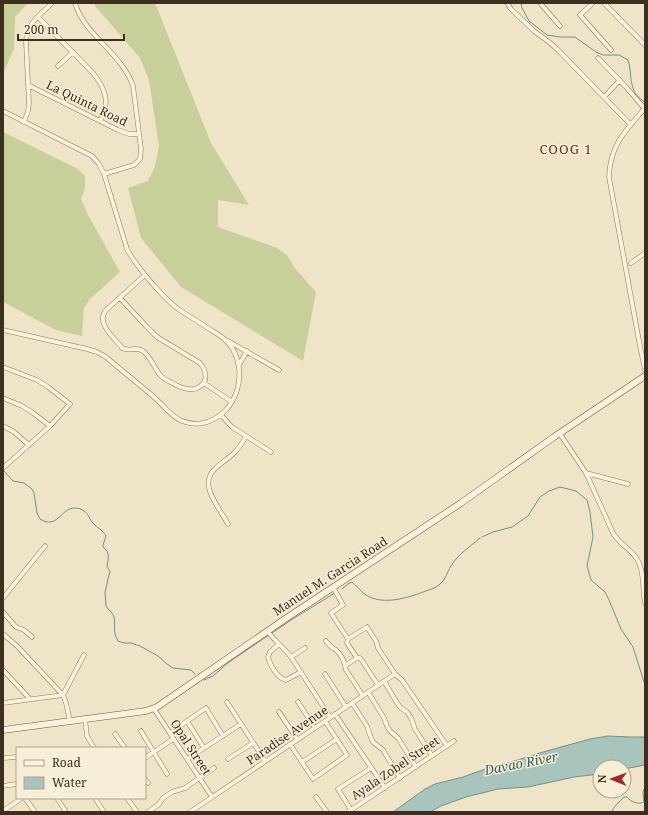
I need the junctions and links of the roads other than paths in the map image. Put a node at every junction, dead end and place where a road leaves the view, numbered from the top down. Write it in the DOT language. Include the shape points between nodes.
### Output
graph roads {
  1 [pos="52,3"];
  2 [pos="75,3"];
  3 [pos="507,3"];
  4 [pos="540,3"];
  5 [pos="593,3"];
  6 [pos="604,3"];
  7 [pos="38,17"];
  8 [pos="560,26"];
  9 [pos="645,45"];
  10 [pos="611,50"];
  11 [pos="73,52"];
  12 [pos="598,58"];
  13 [pos="58,66"];
  14 [pos="620,80"];
  15 [pos="28,85"];
  16 [pos="604,97"];
  17 [pos="645,108"];
  18 [pos="3,111"];
  19 [pos="100,121"];
  20 [pos="24,122"];
  21 [pos="630,125"];
  22 [pos="139,134"];
  23 [pos="104,174"];
  24 [pos="645,254"];
  25 [pos="631,263"];
  26 [pos="145,275"];
  27 [pos="120,298"];
  28 [pos="3,330"];
  29 [pos="224,339"];
  30 [pos="247,351"];
  31 [pos="239,365"];
  32 [pos="3,367"];
  33 [pos="279,370"];
  34 [pos="645,370"];
  35 [pos="645,376"];
  36 [pos="204,383"];
  37 [pos="3,398"];
  38 [pos="232,402"];
  39 [pos="221,415"];
  40 [pos="3,426"];
  41 [pos="50,426"];
  42 [pos="560,434"];
  43 [pos="246,436"];
  44 [pos="29,445"];
  45 [pos="271,452"];
  46 [pos="3,468"];
  47 [pos="586,473"];
  48 [pos="628,484"];
  49 [pos="228,524"];
  50 [pos="45,546"];
  51 [pos="333,587"];
  52 [pos="3,598"];
  53 [pos="645,603"];
  54 [pos="3,612"];
  55 [pos="268,631"];
  56 [pos="3,634"];
  57 [pos="32,637"];
  58 [pos="348,639"];
  59 [pos="326,641"];
  60 [pos="279,644"];
  61 [pos="304,648"];
  62 [pos="84,655"];
  63 [pos="292,657"];
  64 [pos="357,658"];
  65 [pos="346,665"];
  66 [pos="3,670"];
  67 [pos="301,672"];
  68 [pos="325,674"];
  69 [pos="395,674"];
  70 [pos="384,682"];
  71 [pos="378,685"];
  72 [pos="368,692"];
  73 [pos="63,695"];
  74 [pos="363,696"];
  75 [pos="30,699"];
  76 [pos="227,702"];
  77 [pos="298,702"];
  78 [pos="3,703"];
  79 [pos="352,703"];
  80 [pos="346,706"];
  81 [pos="154,709"];
  82 [pos="279,712"];
  83 [pos="335,714"];
  84 [pos="330,717"];
  85 [pos="85,719"];
  86 [pos="70,721"];
  87 [pos="187,721"];
  88 [pos="325,721"];
  89 [pos="241,724"];
  90 [pos="315,728"];
  91 [pos="3,730"];
  92 [pos="141,731"];
  93 [pos="170,733"];
  94 [pos="116,734"];
  95 [pos="223,736"];
  96 [pos="173,739"];
  97 [pos="337,739"];
  98 [pos="297,740"];
  99 [pos="454,741"];
  100 [pos="253,743"];
  101 [pos="290,744"];
  102 [pos="446,746"];
  103 [pos="93,747"];
  104 [pos="124,747"];
  105 [pos="204,748"];
  106 [pos="154,752"];
  107 [pos="432,756"];
  108 [pos="16,757"];
  109 [pos="146,757"];
  110 [pos="3,758"];
  111 [pos="187,759"];
  112 [pos="228,759"];
  113 [pos="265,761"];
  114 [pos="302,762"];
  115 [pos="416,767"];
  116 [pos="214,768"];
  117 [pos="371,768"];
  118 [pos="167,774"];
  119 [pos="199,778"];
  120 [pos="400,778"];
  121 [pos="16,784"];
  122 [pos="3,786"];
  123 [pos="385,788"];
  124 [pos="212,797"];
  125 [pos="316,797"];
  126 [pos="22,799"];
  127 [pos="25,799"];
  128 [pos="58,799"];
  129 [pos="96,799"];
  130 [pos="128,799"];
  131 [pos="3,810"];
  132 [pos="350,811"];
  133 [pos="34,812"];
  134 [pos="66,812"];
  135 [pos="104,812"];
  136 [pos="137,812"];
  137 [pos="148,812"];
  138 [pos="192,812"];
  139 [pos="326,812"];
  1 -- 7 [label="street"];
  2 -- 22 [label="street" via="80,17 130,78"];
  3 -- 16 [label="street"];
  4 -- 8 [label="street"];
  5 -- 10 [label="street" via="580,15"];
  6 -- 9 [label="street"];
  7 -- 11 [label="street"];
  7 -- 15 [label="street" via="28,28 26,35"];
  11 -- 13 [label="street"];
  11 -- 19 [label="street" via="93,73 103,89 106,107"];
  12 -- 14 [label="street"];
  14 -- 16 [label="street"];
  14 -- 17 [label="street"];
  15 -- 19 [label="street, La Quinta Road"];
  15 -- 20 [label="street" via="28,107"];
  16 -- 21 [label="street"];
  17 -- 21 [label="street"];
  18 -- 20 [label="street"];
  19 -- 22 [label="street, La Quinta Road" via="129,134"];
  20 -- 23 [label="street" via="92,156"];
  21 -- 34 [label="street" via="614,149 609,177"];
  22 -- 23 [label="street" via="141,149 138,162"];
  23 -- 26 [label="street" via="127,249"];
  24 -- 25 [label="street"];
  26 -- 27 [label="street"];
  26 -- 29 [label="street" via="177,308"];
  27 -- 36 [label="street" via="157,337 200,363 206,373"];
  27 -- 36 [label="street" via="110,305 102,316 106,329 122,348 141,350 162,377 182,388 195,389"];
  28 -- 39 [label="street" via="97,352 172,414 186,422 204,423"];
  29 -- 30 [label="street"];
  29 -- 31 [label="street"];
  30 -- 31 [label="street"];
  30 -- 33 [label="street"];
  31 -- 38 [label="street" via="239,384"];
  32 -- 41 [label="street" via="37,380 70,404"];
  35 -- 42 [label="main road, Manuel M. Garcia Road"];
  36 -- 38 [label="street"];
  37 -- 41 [label="street" via="33,412"];
  38 -- 39 [label="street"];
  39 -- 43 [label="street" via="232,427"];
  40 -- 44 [label="street"];
  41 -- 44 [label="street"];
  42 -- 47 [label="street"];
  42 -- 51 [label="main road, Manuel M. Garcia Road"];
  43 -- 45 [label="street"];
  43 -- 49 [label="street" via="234,453 212,471 208,483 212,497"];
  44 -- 46 [label="street"];
  47 -- 48 [label="street"];
  47 -- 53 [label="street" via="613,533 635,556 639,564"];
  50 -- 52 [label="street"];
  51 -- 55 [label="main road, Manuel M. Garcia Road"];
  51 -- 58 [label="street" via="343,605 331,613"];
  54 -- 57 [label="street" via="16,626"];
  55 -- 60 [label="street"];
  55 -- 81 [label="main road, Manuel M. Garcia Road"];
  56 -- 73 [label="street"];
  58 -- 64 [label="street" via="347,643"];
  58 -- 69 [label="street" via="366,627"];
  59 -- 65 [label="street"];
  60 -- 63 [label="street"];
  60 -- 67 [label="street" via="268,657 277,674 286,680"];
  61 -- 63 [label="street"];
  62 -- 73 [label="street"];
  63 -- 67 [label="street"];
  64 -- 65 [label="street"];
  64 -- 71 [label="street" via="361,659"];
  65 -- 74 [label="street" via="346,670"];
  66 -- 75 [label="street"];
  67 -- 84 [label="street"];
  68 -- 80 [label="street"];
  69 -- 70 [label="street, Paradise Avenue"];
  69 -- 102 [label="street" via="402,680"];
  70 -- 71 [label="street, Paradise Avenue"];
  70 -- 107 [label="street" via="398,705 407,712"];
  71 -- 72 [label="street, Paradise Avenue"];
  72 -- 74 [label="street, Paradise Avenue"];
  72 -- 115 [label="street" via="390,731 398,738"];
  73 -- 75 [label="street"];
  73 -- 86 [label="street"];
  74 -- 79 [label="street, Paradise Avenue"];
  75 -- 78 [label="street"];
  76 -- 89 [label="street"];
  77 -- 90 [label="street"];
  79 -- 80 [label="street, Paradise Avenue"];
  79 -- 120 [label="street" via="374,742 383,750"];
  80 -- 83 [label="street, Paradise Avenue"];
  81 -- 85 [label="main road, Manuel M. Garcia Road"];
  81 -- 93 [label="street, Opal Street"];
  82 -- 98 [label="street"];
  83 -- 84 [label="street, Paradise Avenue"];
  83 -- 117 [label="street"];
  84 -- 88 [label="street, Paradise Avenue"];
  85 -- 86 [label="main road, Manuel M. Garcia Road"];
  85 -- 103 [label="street" via="87,736"];
  86 -- 91 [label="main road, Manuel M. Garcia Road"];
  87 -- 93 [label="street"];
  87 -- 95 [label="street" via="206,708"];
  87 -- 105 [label="street"];
  88 -- 90 [label="street, Paradise Avenue"];
  88 -- 97 [label="street"];
  89 -- 95 [label="street"];
  89 -- 100 [label="street"];
  90 -- 98 [label="street, Paradise Avenue"];
  92 -- 106 [label="street"];
  93 -- 96 [label="street, Opal Street"];
  94 -- 104 [label="street"];
  95 -- 105 [label="street"];
  96 -- 106 [label="street"];
  96 -- 111 [label="street, Opal Street"];
  97 -- 114 [label="street"];
  97 -- 114 [label="street" via="347,755 313,779"];
  98 -- 101 [label="street, Paradise Avenue"];
  99 -- 102 [label="street, Ayala Zobel Street"];
  100 -- 112 [label="street"];
  100 -- 113 [label="street"];
  101 -- 113 [label="street, Paradise Avenue"];
  101 -- 114 [label="street"];
  102 -- 107 [label="street, Ayala Zobel Street"];
  105 -- 111 [label="street"];
  106 -- 109 [label="street"];
  106 -- 118 [label="street"];
  107 -- 115 [label="street, Ayala Zobel Street"];
  108 -- 110 [label="street"];
  111 -- 119 [label="street, Opal Street"];
  113 -- 124 [label="street, Paradise Avenue"];
  115 -- 120 [label="street, Ayala Zobel Street"];
  116 -- 119 [label="street"];
  117 -- 123 [label="street"];
  117 -- 132 [label="street" via="338,790"];
  119 -- 124 [label="street, Opal Street"];
  119 -- 137 [label="street" via="163,798"];
  120 -- 123 [label="street, Ayala Zobel Street"];
  121 -- 122 [label="street"];
  123 -- 132 [label="street, Ayala Zobel Street"];
  124 -- 138 [label="street, Paradise Avenue"];
  125 -- 139 [label="street"];
  126 -- 131 [label="street"];
  127 -- 133 [label="street"];
  128 -- 134 [label="street"];
  129 -- 135 [label="street"];
  130 -- 136 [label="street"];
}
